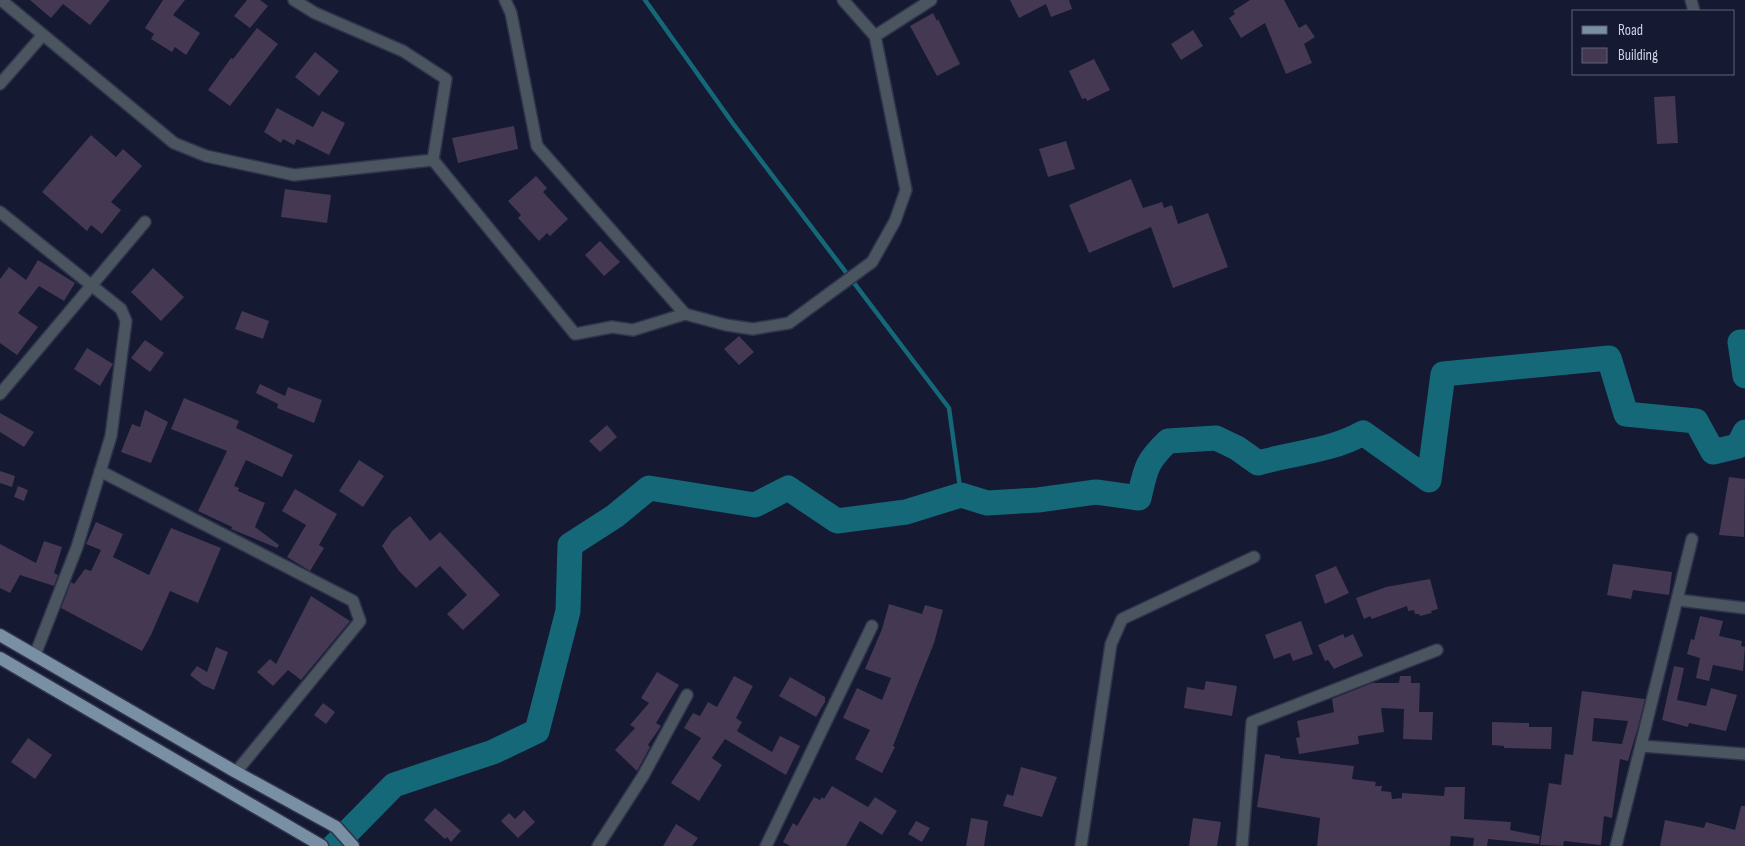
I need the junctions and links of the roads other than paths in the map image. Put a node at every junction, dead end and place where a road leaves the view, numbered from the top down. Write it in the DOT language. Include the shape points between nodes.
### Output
graph roads {
  1 [pos="1,0"];
  2 [pos="294,0"];
  3 [pos="505,0"];
  4 [pos="843,0"];
  5 [pos="931,0"];
  6 [pos="42,36"];
  7 [pos="875,36"];
  8 [pos="0,84"];
  9 [pos="433,160"];
  10 [pos="0,212"];
  11 [pos="145,222"];
  12 [pos="92,285"];
  13 [pos="685,314"];
  14 [pos="2,387"];
  15 [pos="100,471"];
  16 [pos="1692,539"];
  17 [pos="1254,557"];
  18 [pos="1678,600"];
  19 [pos="1745,608"];
  20 [pos="872,626"];
  21 [pos="0,635"];
  22 [pos="1436,650"];
  23 [pos="35,655"];
  24 [pos="0,658"];
  25 [pos="687,695"];
  26 [pos="1642,746"];
  27 [pos="1745,754"];
  28 [pos="236,772"];
  29 [pos="322,846"];
  30 [pos="353,846"];
  31 [pos="598,846"];
  32 [pos="766,846"];
  33 [pos="1081,846"];
  34 [pos="1242,846"];
  35 [pos="1616,846"];
  1 -- 6 [label="street"];
  2 -- 9 [label="street" via="315,13 403,51 446,79"];
  3 -- 13 [label="street" via="511,13 537,146"];
  4 -- 7 [label="street"];
  5 -- 7 [label="street"];
  6 -- 8 [label="street"];
  6 -- 9 [label="street" via="174,143 206,156 294,175"];
  7 -- 13 [label="street" via="906,190 895,221 872,262 790,323 753,329"];
  9 -- 13 [label="street" via="575,334 612,327 633,330"];
  10 -- 12 [label="street"];
  11 -- 12 [label="street"];
  12 -- 14 [label="street"];
  12 -- 15 [label="street" via="121,309 126,321 111,436"];
  15 -- 23 [label="street" via="77,548"];
  15 -- 28 [label="street" via="353,601 360,621"];
  16 -- 18 [label="street"];
  17 -- 33 [label="street" via="1122,618 1111,644"];
  18 -- 19 [label="street"];
  18 -- 26 [label="street"];
  20 -- 32 [label="street"];
  21 -- 23 [label="main road"];
  22 -- 34 [label="street" via="1252,722"];
  23 -- 28 [label="main road"];
  24 -- 29 [label="main road"];
  25 -- 31 [label="street" via="643,776"];
  26 -- 27 [label="street"];
  26 -- 35 [label="street"];
  28 -- 30 [label="main road" via="336,827"];
}
